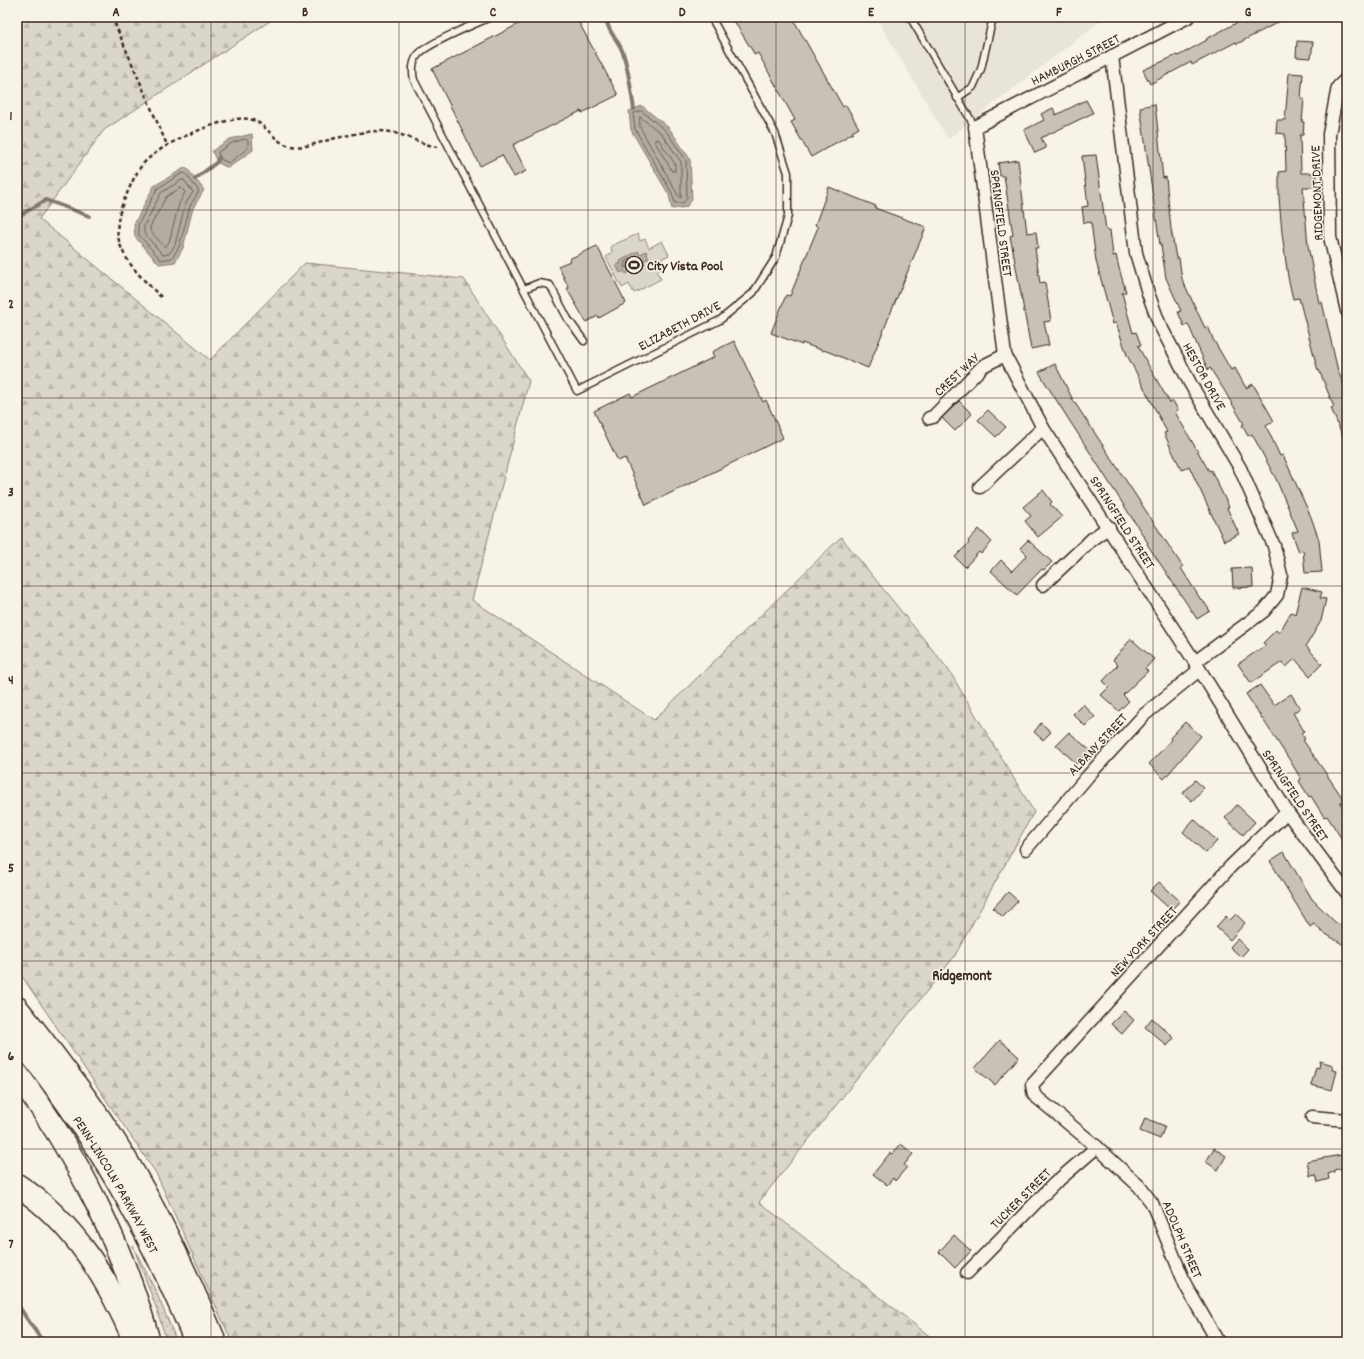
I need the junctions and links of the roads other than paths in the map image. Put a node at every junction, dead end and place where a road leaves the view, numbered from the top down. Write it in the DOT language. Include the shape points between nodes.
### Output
graph roads {
  1 [pos="491,17"];
  2 [pos="711,17"];
  3 [pos="910,17"];
  4 [pos="993,17"];
  5 [pos="1188,17"];
  6 [pos="1112,56"];
  7 [pos="1347,78"];
  8 [pos="957,98"];
  9 [pos="975,127"];
  10 [pos="524,289"];
  11 [pos="1347,310"];
  12 [pos="584,341"];
  13 [pos="1005,355"];
  14 [pos="929,418"];
  15 [pos="1043,428"];
  16 [pos="980,487"];
  17 [pos="1109,527"];
  18 [pos="1043,584"];
  19 [pos="1197,666"];
  20 [pos="1287,812"];
  21 [pos="1026,849"];
  22 [pos="1347,893"];
  23 [pos="17,1008"];
  24 [pos="17,1037"];
  25 [pos="17,1074"];
  26 [pos="1034,1095"];
  27 [pos="1312,1117"];
  28 [pos="1347,1120"];
  29 [pos="1097,1147"];
  30 [pos="17,1185"];
  31 [pos="967,1273"];
  32 [pos="135,1342"];
  33 [pos="148,1342"];
  34 [pos="196,1342"];
  35 [pos="215,1342"];
  36 [pos="1218,1342"];
  1 -- 10 [label="lane" via="423,50 412,71 414,80"];
  2 -- 10 [label="lane, ELIZABETH DRIVE" via="775,133 788,173 788,216 776,257 753,293 720,320 577,391"];
  3 -- 8 [label="lane"];
  4 -- 8 [label="lane" via="981,69 973,88"];
  5 -- 6 [label="street, HAMBURGH STREET"];
  6 -- 9 [label="street, HAMBURGH STREET"];
  6 -- 19 [label="street, HESTOR DRIVE" via="1136,254 1148,293 1160,324 1187,376 1240,468 1274,546 1281,575 1277,595 1264,611"];
  7 -- 11 [label="street, RIDGEMONT DRIVE" via="1338,86 1329,134 1330,237"];
  8 -- 9 [label="lane"];
  9 -- 13 [label="street, SPRINGFIELD STREET"];
  10 -- 12 [label="lane" via="539,283 550,285 568,319"];
  13 -- 14 [label="street, CREST WAY" via="983,366 933,417"];
  13 -- 15 [label="street, SPRINGFIELD STREET"];
  15 -- 16 [label="street"];
  15 -- 17 [label="street, SPRINGFIELD STREET"];
  17 -- 18 [label="street" via="1092,539"];
  17 -- 19 [label="street, SPRINGFIELD STREET"];
  19 -- 20 [label="street, SPRINGFIELD STREET"];
  19 -- 21 [label="street, ALBANY STREET" via="1144,716 1088,776"];
  20 -- 22 [label="street, SPRINGFIELD STREET"];
  20 -- 26 [label="street, NEW YORK STREET" via="1231,866 1178,927 1034,1080"];
  23 -- 35 [label="highway" via="75,1082 136,1177 173,1245"];
  24 -- 34 [label="highway, PENN-LINCOLN PARKWAY WEST" via="82,1122 121,1186 157,1252"];
  25 -- 33 [label="highway, PENN-LINCOLN PARKWAY WEST" via="48,1119 97,1204 132,1285"];
  26 -- 29 [label="street, ADOLPH STREET"];
  27 -- 28 [label="street"];
  29 -- 31 [label="street, TUCKER STREET" via="1054,1184"];
  29 -- 36 [label="street, ADOLPH STREET" via="1139,1186 1152,1203 1186,1286"];
  30 -- 32 [label="highway" via="39,1200 75,1237 116,1300"];
}
